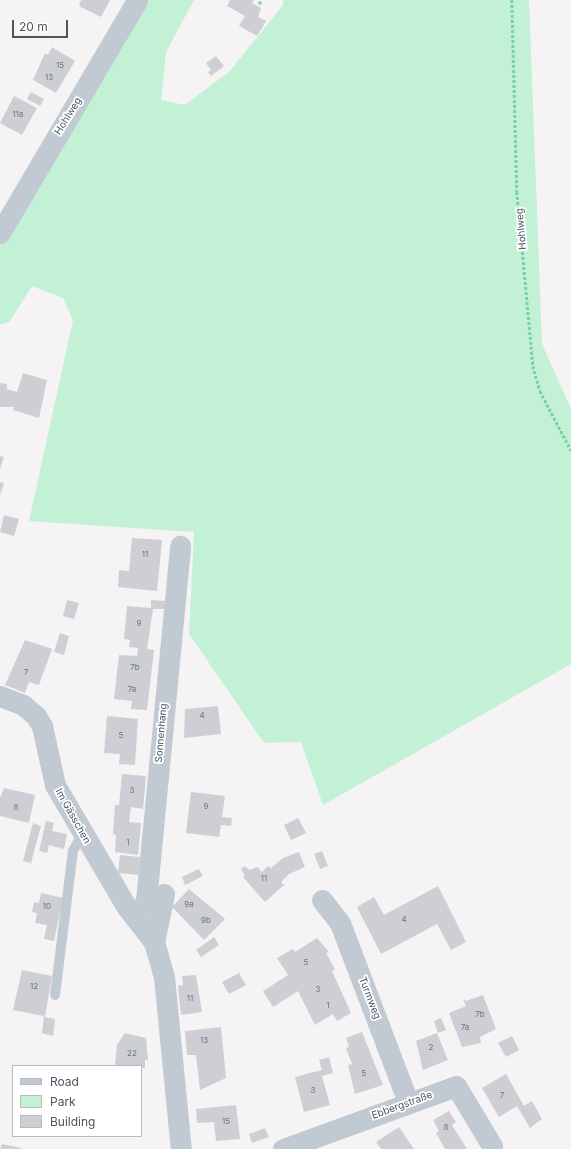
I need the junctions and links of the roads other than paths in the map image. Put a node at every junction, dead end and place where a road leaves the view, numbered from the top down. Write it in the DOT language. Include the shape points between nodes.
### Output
graph roads {
  1 [pos="137,0"];
  2 [pos="0,233"];
  3 [pos="180,546"];
  4 [pos="0,696"];
  5 [pos="82,834"];
  6 [pos="164,894"];
  7 [pos="322,900"];
  8 [pos="135,917"];
  9 [pos="154,942"];
  10 [pos="55,995"];
  11 [pos="408,1102"];
  12 [pos="492,1146"];
  13 [pos="181,1149"];
  14 [pos="283,1149"];
  1 -- 2 [label="street, Hohlweg"];
  3 -- 8 [label="street, Sonnenhang" via="146,901"];
  4 -- 5 [label="street, Im Gässchen" via="23,705 36,716 42,726 55,785"];
  5 -- 8 [label="street, Im Gässchen"];
  5 -- 10 [label="lane" via="73,850"];
  6 -- 9 [label="street, Im Gässchen"];
  7 -- 11 [label="street, Turmweg" via="340,923"];
  8 -- 9 [label="street, Im Gässchen"];
  9 -- 13 [label="street, Im Gässchen" via="164,977"];
  11 -- 12 [label="street, Ebbergstraße" via="456,1086"];
  11 -- 14 [label="street, Ebbergstraße"];
}
